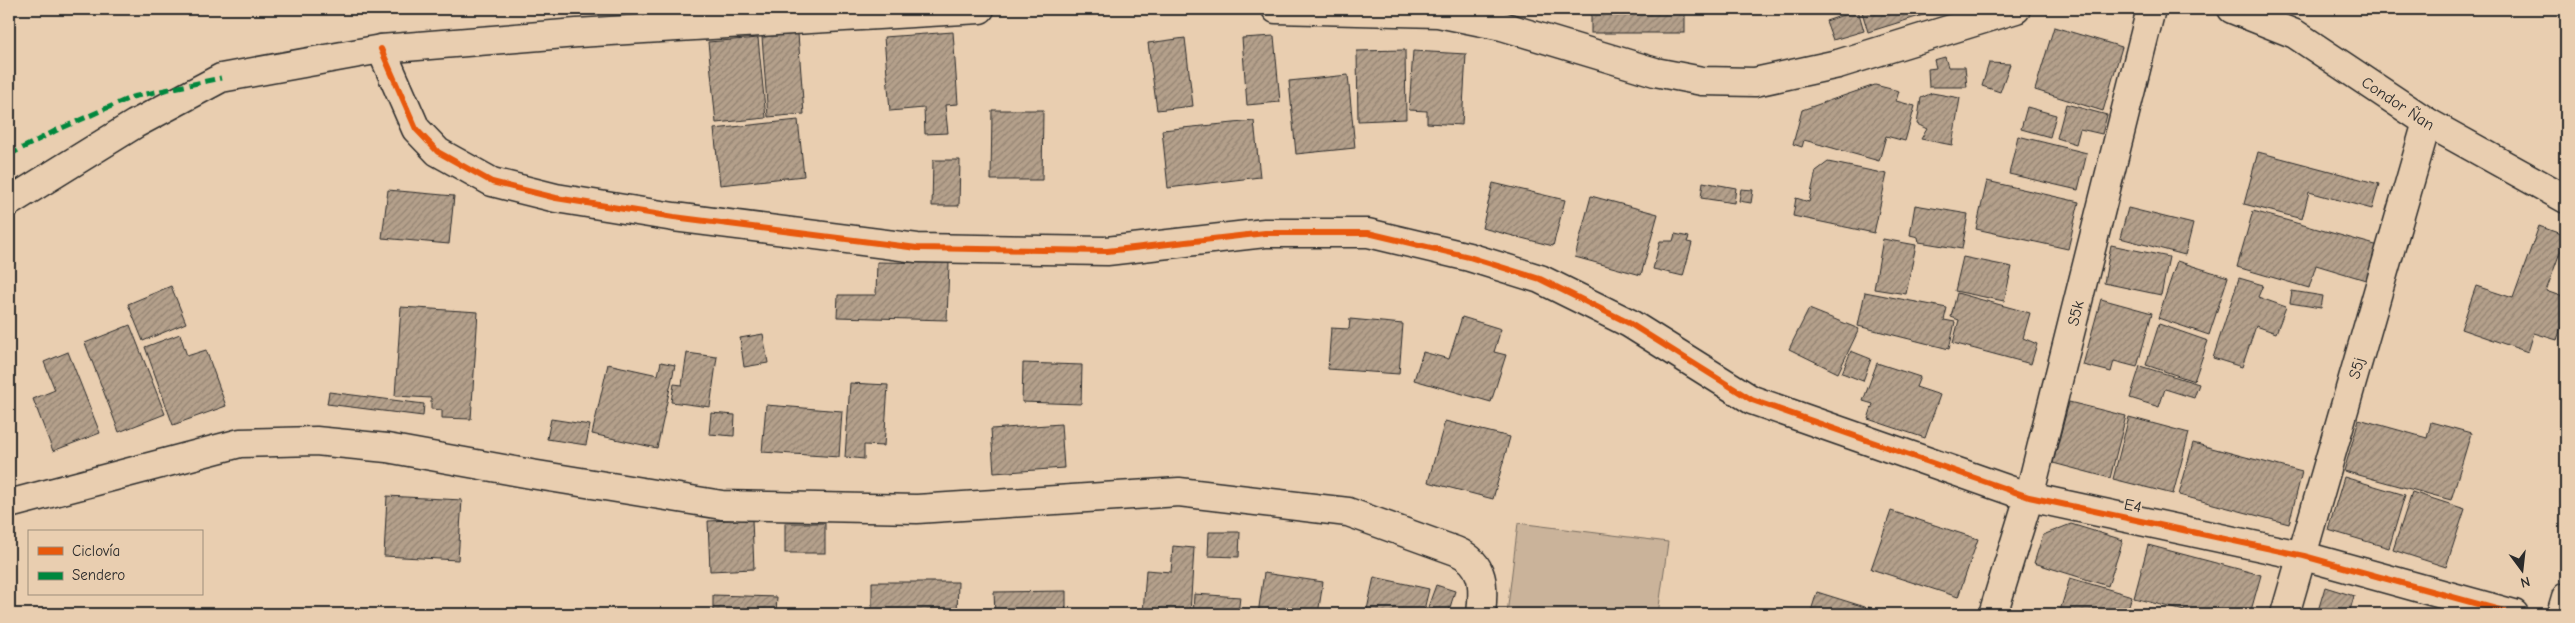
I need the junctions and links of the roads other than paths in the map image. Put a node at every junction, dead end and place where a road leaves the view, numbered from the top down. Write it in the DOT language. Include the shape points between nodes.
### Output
graph roads {
  1 [pos="980,9"];
  2 [pos="1276,9"];
  3 [pos="2016,9"];
  4 [pos="2151,9"];
  5 [pos="2232,9"];
  6 [pos="381,49"];
  7 [pos="2427,122"];
  8 [pos="2566,199"];
  9 [pos="9,202"];
  10 [pos="2030,497"];
  11 [pos="9,504"];
  12 [pos="2304,556"];
  13 [pos="2566,597"];
  14 [pos="1481,614"];
  15 [pos="1993,614"];
  16 [pos="2286,614"];
  17 [pos="2514,614"];
  18 [pos="2562,614"];
  1 -- 6 [label="street" via="577,32"];
  2 -- 3 [label="street" via="1438,13 1502,26 1655,72 1702,81 1755,82 1838,64"];
  4 -- 10 [label="street, S5k"];
  5 -- 7 [label="street, Condor Ñan" via="2295,34"];
  6 -- 9 [label="street" via="221,78 135,124"];
  6 -- 10 [label="street, E4" via="416,130 438,152 492,182 556,198 674,217 917,248 1107,251 1265,233 1368,233 1469,257 1540,279 1629,323 1752,400"];
  7 -- 8 [label="street, Condor Ñan"];
  7 -- 12 [label="street, S5j"];
  10 -- 12 [label="street, E4"];
  10 -- 15 [label="street, S5k"];
  11 -- 14 [label="street" via="240,443 316,441 387,448 722,505 917,509 1179,492 1348,512 1469,556 1479,568 1483,595"];
  12 -- 16 [label="street, S5j"];
  12 -- 17 [label="street, E4"];
  13 -- 18 [label="street"];
}
